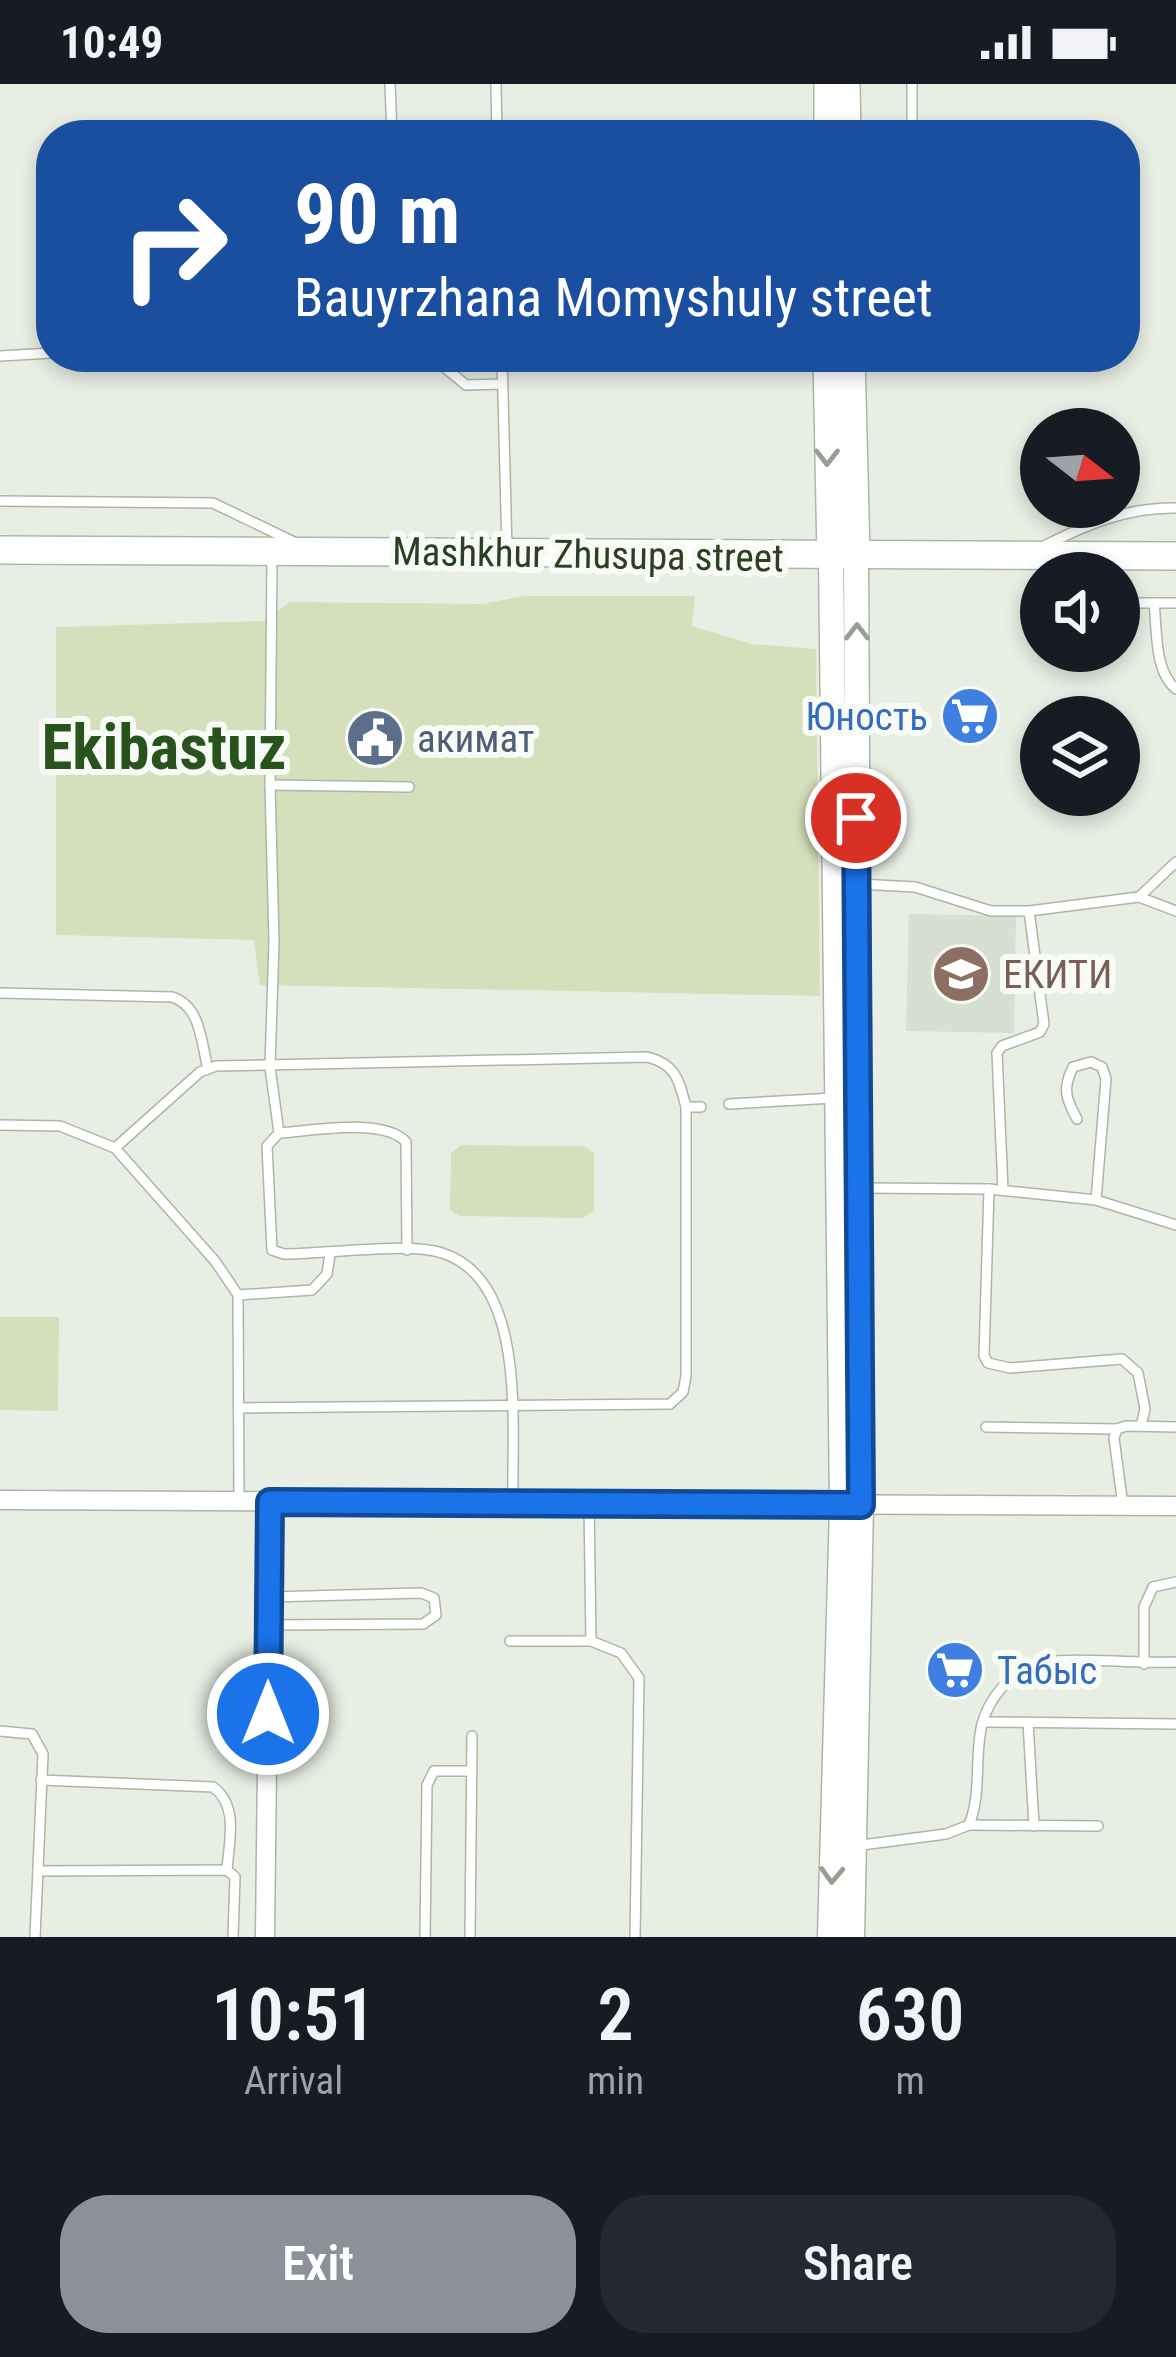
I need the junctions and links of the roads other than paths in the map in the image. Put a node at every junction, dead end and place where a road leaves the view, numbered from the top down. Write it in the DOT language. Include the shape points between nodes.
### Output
graph roads {
  1 [pos="390,84"];
  2 [pos="496,84"];
  3 [pos="828,84"];
  4 [pos="846,84"];
  5 [pos="912,84"];
  6 [pos="391,120"];
  7 [pos="497,120"];
  8 [pos="828,120"];
  9 [pos="847,120"];
  10 [pos="912,120"];
  11 [pos="36,353"];
  12 [pos="0,356"];
  13 [pos="450,372"];
  14 [pos="502,372"];
  15 [pos="828,372"];
  16 [pos="850,372"];
  17 [pos="502,384"];
  18 [pos="0,501"];
  19 [pos="1176,508"];
  20 [pos="0,550"];
  21 [pos="272,551"];
  22 [pos="315,552"];
  23 [pos="1046,552"];
  24 [pos="507,554"];
  25 [pos="843,555"];
  26 [pos="1176,556"];
  27 [pos="1140,557"];
  28 [pos="1020,560"];
  29 [pos="1140,603"];
  30 [pos="1154,603"];
  31 [pos="1176,603"];
  32 [pos="1176,688"];
  33 [pos="270,785"];
  34 [pos="409,787"];
  35 [pos="1176,862"];
  36 [pos="856,884"];
  37 [pos="1139,897"];
  38 [pos="1029,911"];
  39 [pos="1176,911"];
  40 [pos="0,994"];
  41 [pos="270,1067"];
  42 [pos="208,1069"];
  43 [pos="847,1097"];
  44 [pos="729,1104"];
  45 [pos="686,1107"];
  46 [pos="700,1107"];
  47 [pos="1077,1120"];
  48 [pos="0,1125"];
  49 [pos="279,1133"];
  50 [pos="116,1148"];
  51 [pos="848,1188"];
  52 [pos="989,1189"];
  53 [pos="1003,1190"];
  54 [pos="1096,1200"];
  55 [pos="1176,1225"];
  56 [pos="407,1250"];
  57 [pos="330,1254"];
  58 [pos="238,1295"];
  59 [pos="511,1404"];
  60 [pos="239,1408"];
  61 [pos="1141,1426"];
  62 [pos="986,1427"];
  63 [pos="1176,1427"];
  64 [pos="1118,1430"];
  65 [pos="0,1500"];
  66 [pos="239,1502"];
  67 [pos="270,1502"];
  68 [pos="513,1504"];
  69 [pos="590,1504"];
  70 [pos="851,1506"];
  71 [pos="1123,1506"];
  72 [pos="1176,1506"];
  73 [pos="1176,1582"];
  74 [pos="269,1597"];
  75 [pos="268,1624"];
  76 [pos="510,1641"];
  77 [pos="591,1641"];
  78 [pos="1176,1662"];
  79 [pos="1144,1664"];
  80 [pos="983,1722"];
  81 [pos="1028,1722"];
  82 [pos="1176,1724"];
  83 [pos="0,1731"];
  84 [pos="472,1736"];
  85 [pos="472,1771"];
  86 [pos="41,1780"];
  87 [pos="969,1825"];
  88 [pos="1034,1826"];
  89 [pos="1098,1826"];
  90 [pos="854,1846"];
  91 [pos="227,1870"];
  92 [pos="38,1871"];
  93 [pos="35,1937"];
  94 [pos="233,1937"];
  95 [pos="265,1937"];
  96 [pos="425,1937"];
  97 [pos="470,1937"];
  98 [pos="635,1937"];
  99 [pos="830,1937"];
  100 [pos="852,1937"];
  1 -- 6 [label="lane"];
  2 -- 7 [label="lane"];
  3 -- 8 [label="main road"];
  4 -- 9 [label="main road"];
  5 -- 10 [label="lane"];
  11 -- 12 [label="lane"];
  13 -- 17 [label="lane" via="466,385"];
  14 -- 17 [label="lane"];
  15 -- 25 [label="main road, one-way"];
  16 -- 25 [label="main road"];
  17 -- 24 [label="lane"];
  18 -- 22 [label="lane" via="213,503"];
  19 -- 23 [label="lane" via="1096,520"];
  20 -- 21 [label="main road, Mashkhur Zhusupa street"];
  21 -- 22 [label="main road, Mashkhur Zhusupa street"];
  21 -- 33 [label="lane"];
  22 -- 24 [label="main road, Mashkhur Zhusupa street"];
  24 -- 25 [label="main road, Mashkhur Zhusupa street"];
  25 -- 28 [label="main road, Mashkhur Zhusupa street"];
  36 -- 25 [label="street, one-way"];
  25 -- 43 [label="street"];
  26 -- 27 [label="main road, Mashkhur Zhusupa street"];
  29 -- 30 [label="lane"];
  30 -- 31 [label="lane"];
  30 -- 32 [label="lane" via="1162,667"];
  33 -- 34 [label="lane"];
  33 -- 41 [label="lane"];
  35 -- 37 [label="lane"];
  36 -- 38 [label="lane" via="915,887 991,911"];
  36 -- 43 [label="street"];
  37 -- 38 [label="lane"];
  37 -- 39 [label="lane"];
  38 -- 53 [label="lane" via="1045,1024 997,1053"];
  40 -- 42 [label="lane" via="183,1000 193,1009"];
  41 -- 42 [label="lane"];
  41 -- 45 [label="lane" via="647,1057 677,1072"];
  41 -- 49 [label="lane"];
  42 -- 50 [label="lane"];
  43 -- 44 [label="lane"];
  43 -- 51 [label="street"];
  45 -- 46 [label="lane"];
  45 -- 59 [label="lane" via="682,1392 670,1404"];
  47 -- 54 [label="lane" via="1065,1083 1073,1067 1091,1062 1106,1079"];
  48 -- 50 [label="lane" via="60,1126"];
  49 -- 56 [label="lane" via="396,1131 406,1142"];
  49 -- 57 [label="lane" via="267,1146 272,1250"];
  50 -- 58 [label="lane"];
  51 -- 52 [label="lane"];
  51 -- 70 [label="street"];
  52 -- 53 [label="lane"];
  52 -- 61 [label="lane" via="988,1363 1121,1359 1138,1373"];
  53 -- 54 [label="lane"];
  54 -- 55 [label="lane"];
  56 -- 57 [label="lane"];
  56 -- 59 [label="lane" via="442,1253 491,1289 506,1329"];
  57 -- 58 [label="lane" via="327,1274 312,1290"];
  58 -- 60 [label="lane"];
  59 -- 60 [label="lane"];
  59 -- 68 [label="lane"];
  60 -- 66 [label="lane"];
  61 -- 63 [label="lane"];
  61 -- 64 [label="lane"];
  62 -- 64 [label="lane"];
  64 -- 71 [label="lane"];
  65 -- 66 [label="street"];
  66 -- 67 [label="street"];
  67 -- 68 [label="street"];
  67 -- 74 [label="street"];
  68 -- 69 [label="street"];
  69 -- 70 [label="street"];
  69 -- 77 [label="lane"];
  70 -- 71 [label="street"];
  70 -- 90 [label="street"];
  70 -- 99 [label="street, one-way"];
  71 -- 72 [label="street"];
  73 -- 79 [label="lane" via="1153,1587 1144,1607"];
  74 -- 75 [label="street"];
  74 -- 75 [label="lane" via="421,1593 434,1598 436,1616 423,1624"];
  75 -- 95 [label="street"];
  76 -- 77 [label="lane"];
  77 -- 98 [label="lane" via="621,1653 639,1678"];
  78 -- 79 [label="lane"];
  79 -- 80 [label="lane" via="1039,1662 1011,1677"];
  80 -- 81 [label="lane"];
  80 -- 87 [label="lane"];
  81 -- 82 [label="lane"];
  81 -- 88 [label="lane"];
  83 -- 86 [label="lane" via="32,1734 40,1743"];
  84 -- 85 [label="lane"];
  85 -- 96 [label="lane" via="434,1772 427,1785"];
  85 -- 97 [label="lane"];
  86 -- 91 [label="lane" via="213,1787 230,1811"];
  86 -- 92 [label="lane"];
  87 -- 88 [label="lane"];
  87 -- 90 [label="lane"];
  88 -- 89 [label="lane"];
  90 -- 100 [label="street"];
  91 -- 92 [label="lane"];
  91 -- 94 [label="lane" via="235,1877"];
  92 -- 93 [label="lane"];
}
